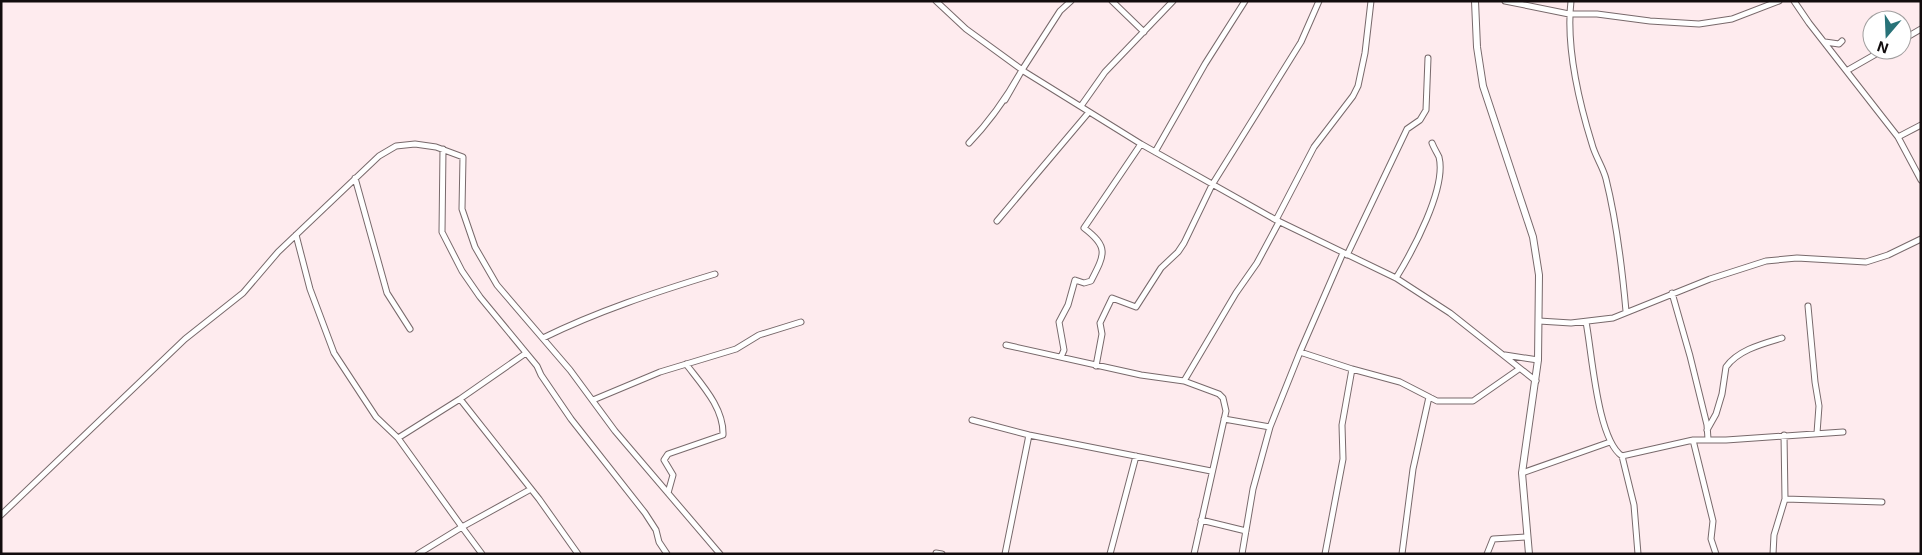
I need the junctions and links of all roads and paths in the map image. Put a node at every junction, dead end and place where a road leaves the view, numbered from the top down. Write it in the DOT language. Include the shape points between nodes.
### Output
graph roads {
  1 [pos="936,1"];
  2 [pos="1071,1"];
  3 [pos="1112,1"];
  4 [pos="1173,1"];
  5 [pos="1245,1"];
  6 [pos="1319,1"];
  7 [pos="1370,1"];
  8 [pos="1475,1"];
  9 [pos="1505,1"];
  10 [pos="1571,1"];
  11 [pos="1779,1"];
  12 [pos="1794,1"];
  13 [pos="1569,14"];
  14 [pos="1144,32"];
  15 [pos="1842,41"];
  16 [pos="1825,42"];
  17 [pos="1428,58"];
  18 [pos="1866,60"];
  19 [pos="1022,70"];
  20 [pos="1848,70"];
  21 [pos="1081,106"];
  22 [pos="1089,112"];
  23 [pos="1921,125"];
  24 [pos="1898,136"];
  25 [pos="969,143"];
  26 [pos="1432,143"];
  27 [pos="1141,144"];
  28 [pos="443,149"];
  29 [pos="1155,152"];
  30 [pos="355,178"];
  31 [pos="1921,180"];
  32 [pos="1212,185"];
  33 [pos="1278,221"];
  34 [pos="997,222"];
  35 [pos="296,234"];
  36 [pos="1921,239"];
  37 [pos="1345,254"];
  38 [pos="715,274"];
  39 [pos="1396,278"];
  40 [pos="1672,293"];
  41 [pos="1808,306"];
  42 [pos="1626,311"];
  43 [pos="1539,321"];
  44 [pos="801,322"];
  45 [pos="1586,322"];
  46 [pos="410,330"];
  47 [pos="543,338"];
  48 [pos="1782,338"];
  49 [pos="1006,345"];
  50 [pos="1300,352"];
  51 [pos="526,353"];
  52 [pos="1505,355"];
  53 [pos="1061,357"];
  54 [pos="1538,360"];
  55 [pos="686,364"];
  56 [pos="1096,366"];
  57 [pos="1352,369"];
  58 [pos="1519,369"];
  59 [pos="1184,380"];
  60 [pos="1536,381"];
  61 [pos="1429,397"];
  62 [pos="460,399"];
  63 [pos="593,400"];
  64 [pos="1224,419"];
  65 [pos="972,420"];
  66 [pos="1270,427"];
  67 [pos="1707,430"];
  68 [pos="1843,432"];
  69 [pos="1817,433"];
  70 [pos="1029,435"];
  71 [pos="1784,435"];
  72 [pos="398,438"];
  73 [pos="1708,439"];
  74 [pos="1692,440"];
  75 [pos="1610,442"];
  76 [pos="1136,456"];
  77 [pos="1622,456"];
  78 [pos="1211,471"];
  79 [pos="1522,473"];
  80 [pos="531,490"];
  81 [pos="668,493"];
  82 [pos="1784,499"];
  83 [pos="1882,502"];
  84 [pos="1,515"];
  85 [pos="1201,520"];
  86 [pos="462,527"];
  87 [pos="1246,531"];
  88 [pos="1527,537"];
  89 [pos="418,554"];
  90 [pos="482,554"];
  91 [pos="578,554"];
  92 [pos="667,554"];
  93 [pos="720,554"];
  94 [pos="1005,554"];
  95 [pos="1110,554"];
  96 [pos="1194,554"];
  97 [pos="1242,554"];
  98 [pos="1326,554"];
  99 [pos="1402,554"];
  100 [pos="1487,554"];
  101 [pos="1529,554"];
  102 [pos="1638,554"];
  103 [pos="1716,554"];
  104 [pos="1773,554"];
  1 -- 19 [label="street" via="966,29"];
  2 -- 19 [label="street" via="1060,12"];
  3 -- 14 [label="street"];
  4 -- 14 [label="street"];
  5 -- 29 [label="street"];
  6 -- 32 [label="street" via="1301,42"];
  7 -- 33 [label="street" via="1358,86 1314,147"];
  8 -- 43 [label="street" via="1483,86 1536,252"];
  9 -- 13 [label="street"];
  10 -- 13 [label="street"];
  11 -- 13 [label="street" via="1732,19 1699,24"];
  12 -- 16 [label="street"];
  13 -- 42 [label="street" via="1584,115 1592,146 1606,179 1618,238"];
  14 -- 21 [label="street" via="1105,72"];
  15 -- 16 [label="street" via="1839,44"];
  16 -- 20 [label="street"];
  17 -- 37 [label="street" via="1426,110 1404,134 1375,199"];
  18 -- 20 [label="street"];
  19 -- 21 [label="street"];
  19 -- 25 [label="street" via="1004,100"];
  20 -- 24 [label="street"];
  21 -- 22 [label="street"];
  22 -- 27 [label="street"];
  22 -- 34 [label="street"];
  23 -- 24 [label="street"];
  24 -- 31 [label="street"];
  26 -- 39 [label="street" via="1439,158 1436,188 1419,239"];
  27 -- 29 [label="street"];
  27 -- 53 [label="street" via="1084,228 1101,241 1103,248 1091,281 1075,280 1059,322 1064,350"];
  28 -- 30 [label="street" via="403,144 379,156"];
  28 -- 47 [label="street" via="462,157 462,209 475,247 497,285"];
  28 -- 51 [label="street" via="442,232 480,297"];
  29 -- 32 [label="street"];
  30 -- 35 [label="street"];
  30 -- 46 [label="street" via="387,293"];
  32 -- 33 [label="street"];
  32 -- 56 [label="street" via="1184,243 1162,268 1136,307 1112,298 1100,323 1102,334"];
  33 -- 37 [label="street"];
  33 -- 59 [label="street" via="1257,263"];
  35 -- 72 [label="street" via="310,289 334,353 376,417"];
  35 -- 84 [label="street" via="242,292 186,339"];
  36 -- 40 [label="street" via="1866,262 1797,258 1766,261"];
  37 -- 39 [label="street"];
  37 -- 50 [label="street"];
  38 -- 47 [label="street" via="617,305"];
  39 -- 52 [label="street" via="1450,313"];
  40 -- 42 [label="street"];
  40 -- 67 [label="street"];
  41 -- 69 [label="street" via="1819,406"];
  42 -- 45 [label="street" via="1612,318"];
  43 -- 45 [label="street"];
  43 -- 54 [label="street"];
  44 -- 55 [label="street" via="759,335 736,349"];
  45 -- 75 [label="street" via="1598,401"];
  47 -- 63 [label="street"];
  48 -- 67 [label="street" via="1730,361 1716,414"];
  49 -- 53 [label="street"];
  50 -- 57 [label="street"];
  50 -- 66 [label="street"];
  51 -- 62 [label="street"];
  51 -- 92 [label="street" via="571,419 645,513"];
  52 -- 54 [label="street"];
  52 -- 58 [label="street"];
  53 -- 56 [label="street"];
  54 -- 60 [label="street"];
  55 -- 63 [label="street"];
  55 -- 81 [label="street" via="716,406 723,421 723,435 668,454 664,460 673,475"];
  56 -- 59 [label="street"];
  57 -- 61 [label="street" via="1400,382"];
  57 -- 98 [label="street" via="1342,424 1343,459"];
  58 -- 60 [label="street"];
  58 -- 61 [label="street" via="1470,402 1437,401"];
  59 -- 64 [label="street" via="1219,394 1225,404"];
  60 -- 79 [label="street"];
  61 -- 99 [label="street" via="1413,469"];
  62 -- 72 [label="street"];
  62 -- 80 [label="street"];
  63 -- 81 [label="street"];
  64 -- 66 [label="street"];
  64 -- 78 [label="street"];
  65 -- 70 [label="street"];
  66 -- 87 [label="street" via="1256,472"];
  67 -- 73 [label="street"];
  68 -- 69 [label="street"];
  69 -- 71 [label="street"];
  70 -- 76 [label="street"];
  70 -- 94 [label="street"];
  71 -- 73 [label="street"];
  71 -- 82 [label="street"];
  72 -- 86 [label="street"];
  73 -- 74 [label="street"];
  74 -- 77 [label="street"];
  74 -- 103 [label="street" via="1713,521 1711,539"];
  75 -- 77 [label="street"];
  75 -- 79 [label="street"];
  76 -- 78 [label="street"];
  76 -- 95 [label="street"];
  77 -- 102 [label="street" via="1634,505"];
  78 -- 85 [label="street"];
  79 -- 88 [label="street"];
  80 -- 86 [label="street"];
  80 -- 91 [label="street"];
  81 -- 93 [label="street"];
  82 -- 83 [label="street"];
  82 -- 104 [label="street" via="1774,535"];
  85 -- 87 [label="street"];
  85 -- 96 [label="street"];
  86 -- 89 [label="street"];
  86 -- 90 [label="street"];
  87 -- 97 [label="street"];
  88 -- 100 [label="street" via="1493,539"];
  88 -- 101 [label="street"];
}
